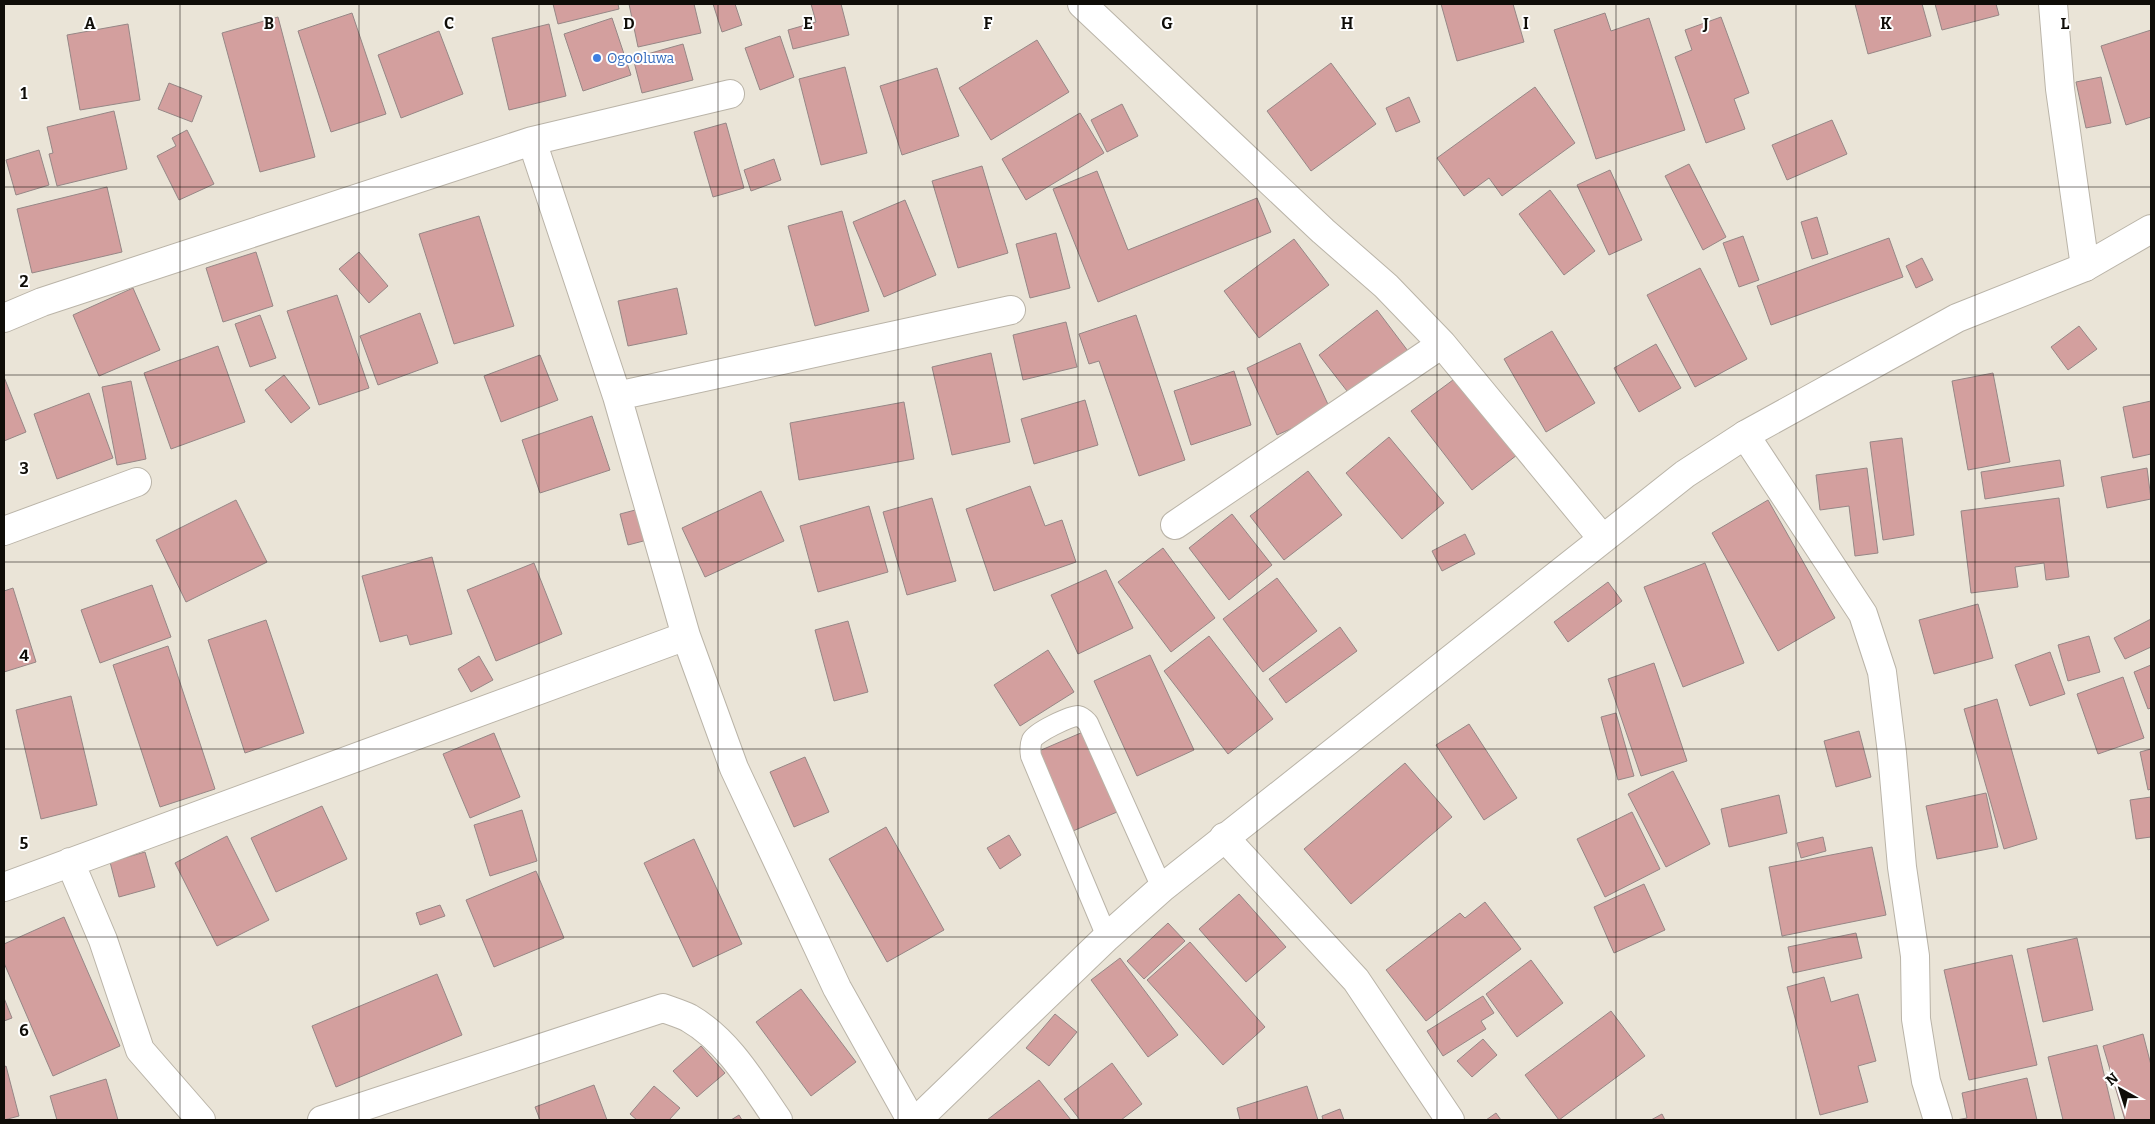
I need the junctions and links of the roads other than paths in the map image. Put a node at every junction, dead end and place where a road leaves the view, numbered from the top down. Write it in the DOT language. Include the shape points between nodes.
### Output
graph roads {
  1 [pos="1082,4"];
  2 [pos="2053,4"];
  3 [pos="730,94"];
  4 [pos="532,141"];
  5 [pos="2151,229"];
  6 [pos="2085,267"];
  7 [pos="1011,310"];
  8 [pos="4,318"];
  9 [pos="1442,344"];
  10 [pos="617,396"];
  11 [pos="1746,435"];
  12 [pos="137,482"];
  13 [pos="1175,525"];
  14 [pos="4,531"];
  15 [pos="1602,538"];
  16 [pos="686,636"];
  17 [pos="1224,837"];
  18 [pos="70,862"];
  19 [pos="4,887"];
  20 [pos="1162,888"];
  21 [pos="1108,937"];
  22 [pos="201,1120"];
  23 [pos="322,1120"];
  24 [pos="778,1120"];
  25 [pos="911,1120"];
  26 [pos="917,1120"];
  27 [pos="1450,1120"];
  28 [pos="1938,1120"];
  1 -- 9 [label="street" via="1323,231 1386,286"];
  2 -- 6 [label="street" via="2060,89"];
  3 -- 4 [label="street"];
  4 -- 8 [label="street" via="42,302"];
  4 -- 10 [label="street"];
  5 -- 6 [label="street"];
  6 -- 11 [label="street" via="1957,318"];
  7 -- 10 [label="street"];
  9 -- 13 [label="street"];
  9 -- 15 [label="street"];
  10 -- 16 [label="street"];
  11 -- 15 [label="street" via="1685,474"];
  11 -- 28 [label="street" via="1863,614 1882,672 1902,866 1915,956 1916,1019 1926,1081"];
  12 -- 14 [label="street"];
  15 -- 17 [label="street"];
  16 -- 18 [label="street"];
  16 -- 25 [label="street" via="734,768 837,988"];
  17 -- 20 [label="street"];
  17 -- 27 [label="street" via="1356,980"];
  18 -- 19 [label="street"];
  18 -- 22 [label="street" via="103,940 140,1050"];
  20 -- 21 [label="street"];
  20 -- 21 [label="lane" via="1088,723 1076,716 1039,732 1030,747 1031,756"];
  21 -- 26 [label="street"];
  23 -- 24 [label="street" via="663,1008 688,1018 713,1036 735,1059"];
}
